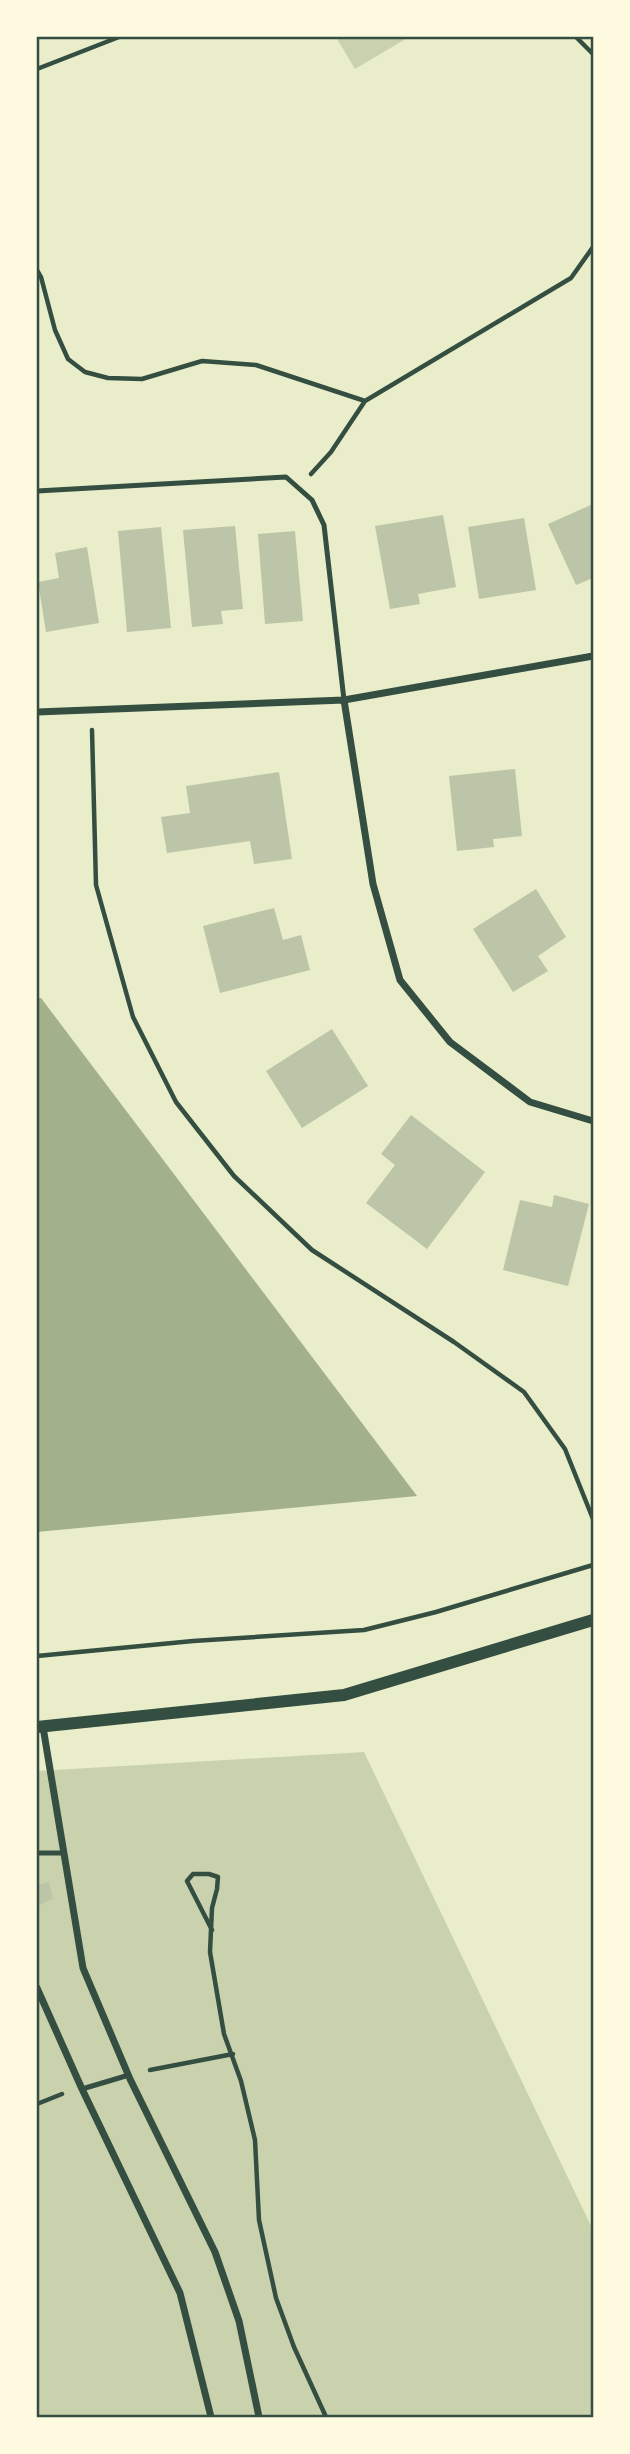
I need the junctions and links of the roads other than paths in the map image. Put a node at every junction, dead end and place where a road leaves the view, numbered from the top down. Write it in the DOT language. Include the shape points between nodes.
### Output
graph roads {
  1 [pos="37,491"];
  2 [pos="593,656"];
  3 [pos="344,700"];
  4 [pos="37,712"];
  5 [pos="593,1121"];
  6 [pos="593,1620"];
  7 [pos="40,1727"];
  8 [pos="37,1853"];
  9 [pos="64,1853"];
  10 [pos="37,1988"];
  11 [pos="129,2075"];
  12 [pos="82,2089"];
  13 [pos="211,2417"];
  14 [pos="259,2417"];
  1 -- 3 [label="lane" via="286,477 312,500 324,525"];
  2 -- 3 [label="street"];
  3 -- 4 [label="street"];
  3 -- 5 [label="street" via="373,884 400,980 450,1042 530,1102"];
  6 -- 7 [label="street" via="344,1695"];
  7 -- 9 [label="street"];
  8 -- 9 [label="lane"];
  9 -- 11 [label="street" via="83,1968"];
  10 -- 12 [label="street"];
  11 -- 12 [label="lane"];
  11 -- 14 [label="street" via="215,2252 239,2321"];
  12 -- 13 [label="street" via="180,2292"];
}
